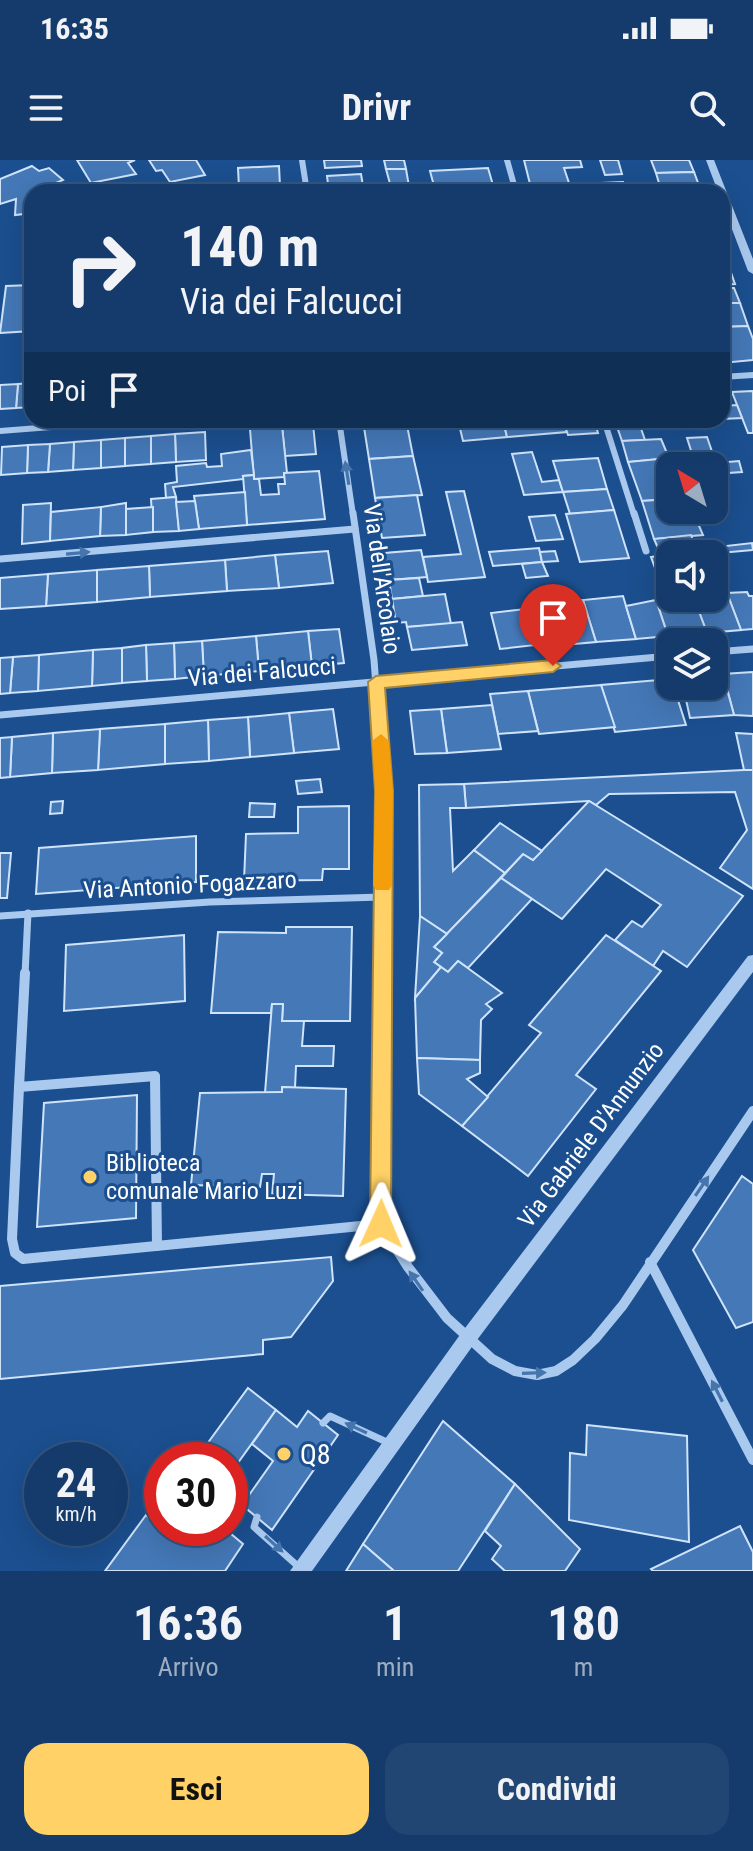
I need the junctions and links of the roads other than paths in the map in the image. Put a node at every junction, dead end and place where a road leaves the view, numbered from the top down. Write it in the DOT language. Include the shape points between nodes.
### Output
graph roads {
  1 [pos="302,160"];
  2 [pos="507,160"];
  3 [pos="710,160"];
  4 [pos="306,184"];
  5 [pos="514,184"];
  6 [pos="719,184"];
  7 [pos="730,212"];
  8 [pos="753,271"];
  9 [pos="753,375"];
  10 [pos="730,376"];
  11 [pos="38,428"];
  12 [pos="340,428"];
  13 [pos="607,428"];
  14 [pos="0,431"];
  15 [pos="355,529"];
  16 [pos="646,551"];
  17 [pos="0,559"];
  18 [pos="753,649"];
  19 [pos="728,651"];
  20 [pos="656,657"];
  21 [pos="376,682"];
  22 [pos="0,715"];
  23 [pos="382,897"];
  24 [pos="28,913"];
  25 [pos="0,916"];
  26 [pos="753,961"];
  27 [pos="19,1087"];
  28 [pos="753,1111"];
  29 [pos="381,1224"];
  30 [pos="157,1246"];
  31 [pos="650,1262"];
  32 [pos="468,1338"];
  33 [pos="323,1423"];
  34 [pos="391,1444"];
  35 [pos="753,1460"];
  36 [pos="257,1517"];
  37 [pos="300,1570"];
  1 -- 4 [label="street"];
  2 -- 5 [label="street"];
  3 -- 6 [label="street"];
  7 -- 8 [label="street"];
  9 -- 10 [label="street"];
  11 -- 14 [label="street"];
  15 -- 12 [label="street, Via dell'Arcolaio, one-way"];
  13 -- 16 [label="street"];
  17 -- 15 [label="street, one-way"];
  15 -- 21 [label="street, Via dell'Arcolaio"];
  18 -- 19 [label="street"];
  20 -- 21 [label="street, Via dei Falcucci"];
  21 -- 22 [label="street, Via dei Falcucci"];
  21 -- 23 [label="street, Via dell'Arcolaio" via="384,791"];
  23 -- 24 [label="street, Via Antonio Fogazzaro"];
  23 -- 29 [label="street, Via dell'Arcolaio"];
  24 -- 25 [label="street, Via Antonio Fogazzaro"];
  24 -- 27 [label="street"];
  26 -- 32 [label="street, Via Gabriele D'Annunzio"];
  27 -- 30 [label="street" via="155,1076"];
  27 -- 30 [label="street" via="15,1255 27,1260"];
  31 -- 28 [label="street, one-way"];
  29 -- 30 [label="street"];
  32 -- 29 [label="street, one-way" via="425,1294"];
  32 -- 31 [label="street, one-way" via="521,1374 556,1370 602,1332"];
  35 -- 31 [label="street, one-way"];
  32 -- 34 [label="street, Via Gabriele D'Annunzio"];
  34 -- 33 [label="lane, one-way" via="330,1416"];
  34 -- 37 [label="street, Via Gabriele D'Annunzio"];
  36 -- 37 [label="lane, one-way" via="254,1527"];
}
